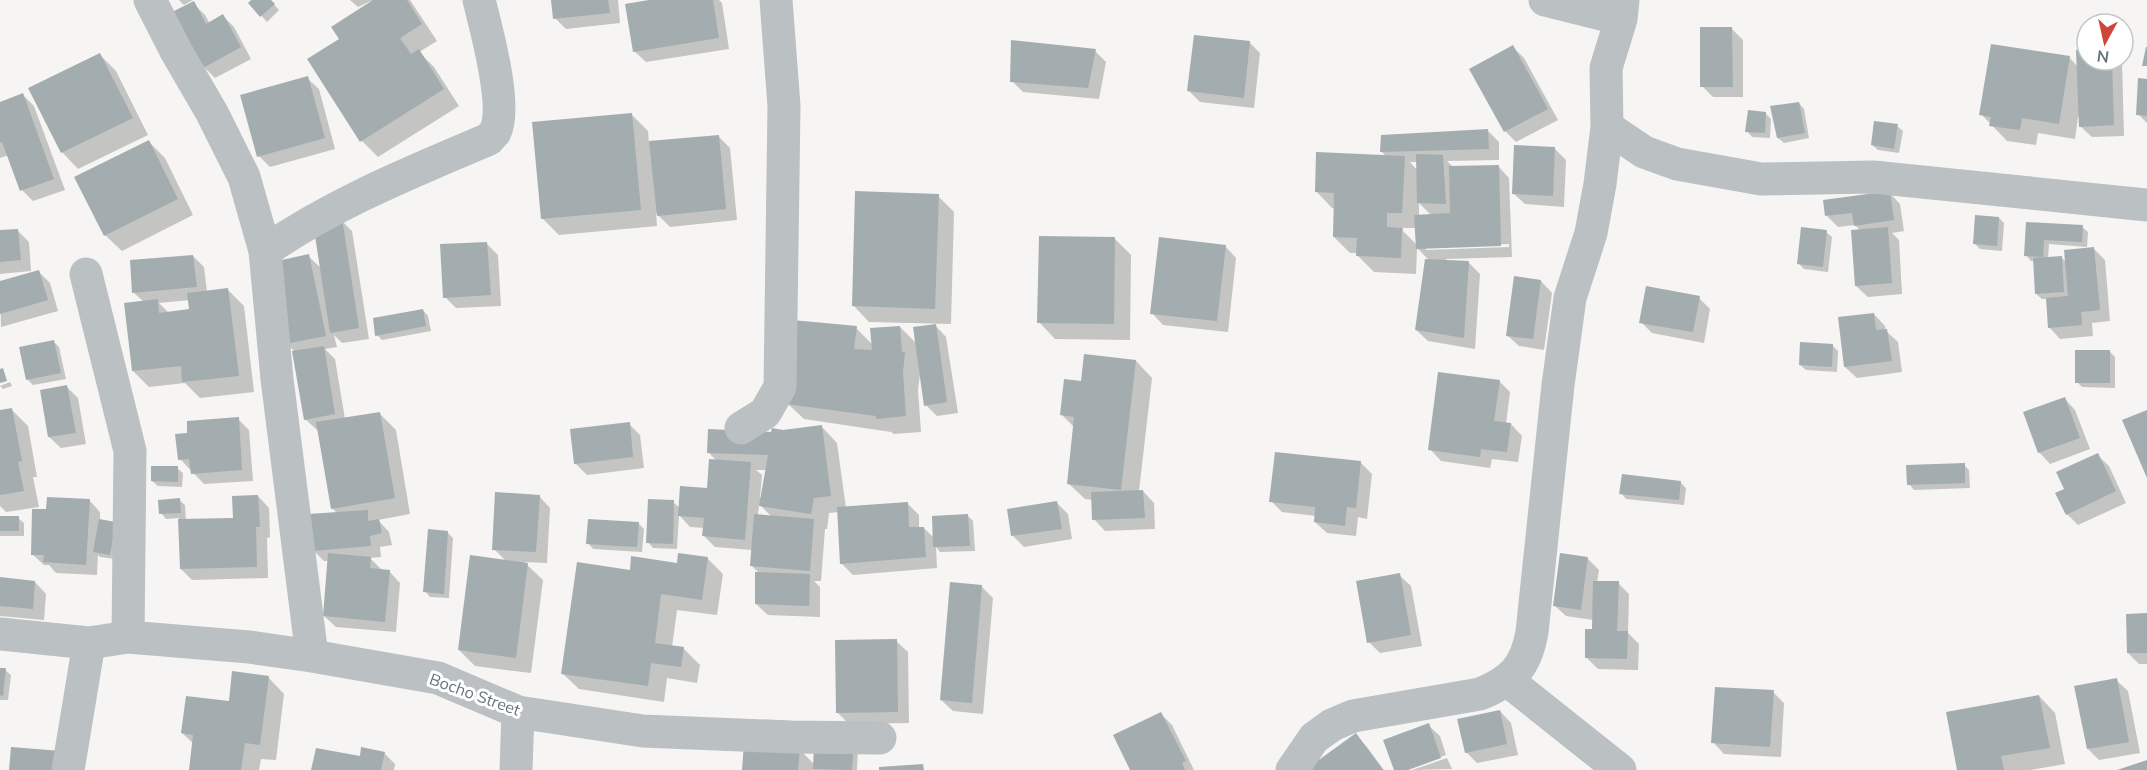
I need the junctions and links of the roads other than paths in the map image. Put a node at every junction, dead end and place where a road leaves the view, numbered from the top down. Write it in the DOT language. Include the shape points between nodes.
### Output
graph roads {
  1 [pos="150,0"];
  2 [pos="479,0"];
  3 [pos="776,0"];
  4 [pos="1545,0"];
  5 [pos="1622,10"];
  6 [pos="1607,127"];
  7 [pos="2147,206"];
  8 [pos="265,251"];
  9 [pos="86,274"];
  10 [pos="741,428"];
  11 [pos="0,634"];
  12 [pos="128,637"];
  13 [pos="89,643"];
  14 [pos="312,656"];
  15 [pos="1507,680"];
  16 [pos="518,711"];
  17 [pos="880,738"];
  18 [pos="68,770"];
  19 [pos="516,770"];
  20 [pos="1292,770"];
  21 [pos="1620,770"];
  1 -- 8 [label="street" via="244,177"];
  2 -- 8 [label="street" via="497,89 499,116 495,132 489,139 355,198"];
  3 -- 10 [label="street" via="784,106 780,387 765,414"];
  4 -- 5 [label="street"];
  5 -- 6 [label="street" via="1606,68"];
  6 -- 7 [label="street" via="1644,152 1677,164 1761,179 1873,177"];
  6 -- 15 [label="street" via="1591,232 1570,298 1532,632 1528,652"];
  8 -- 14 [label="street"];
  9 -- 12 [label="street" via="130,451"];
  11 -- 13 [label="street, Bocho Street"];
  12 -- 13 [label="street, Bocho Street"];
  12 -- 14 [label="street, Bocho Street"];
  13 -- 18 [label="street"];
  14 -- 16 [label="street, Bocho Street" via="438,678"];
  15 -- 20 [label="street" via="1480,694 1353,716 1314,738"];
  15 -- 21 [label="street"];
  16 -- 17 [label="street, Bocho Street" via="643,731"];
  16 -- 19 [label="street"];
}
